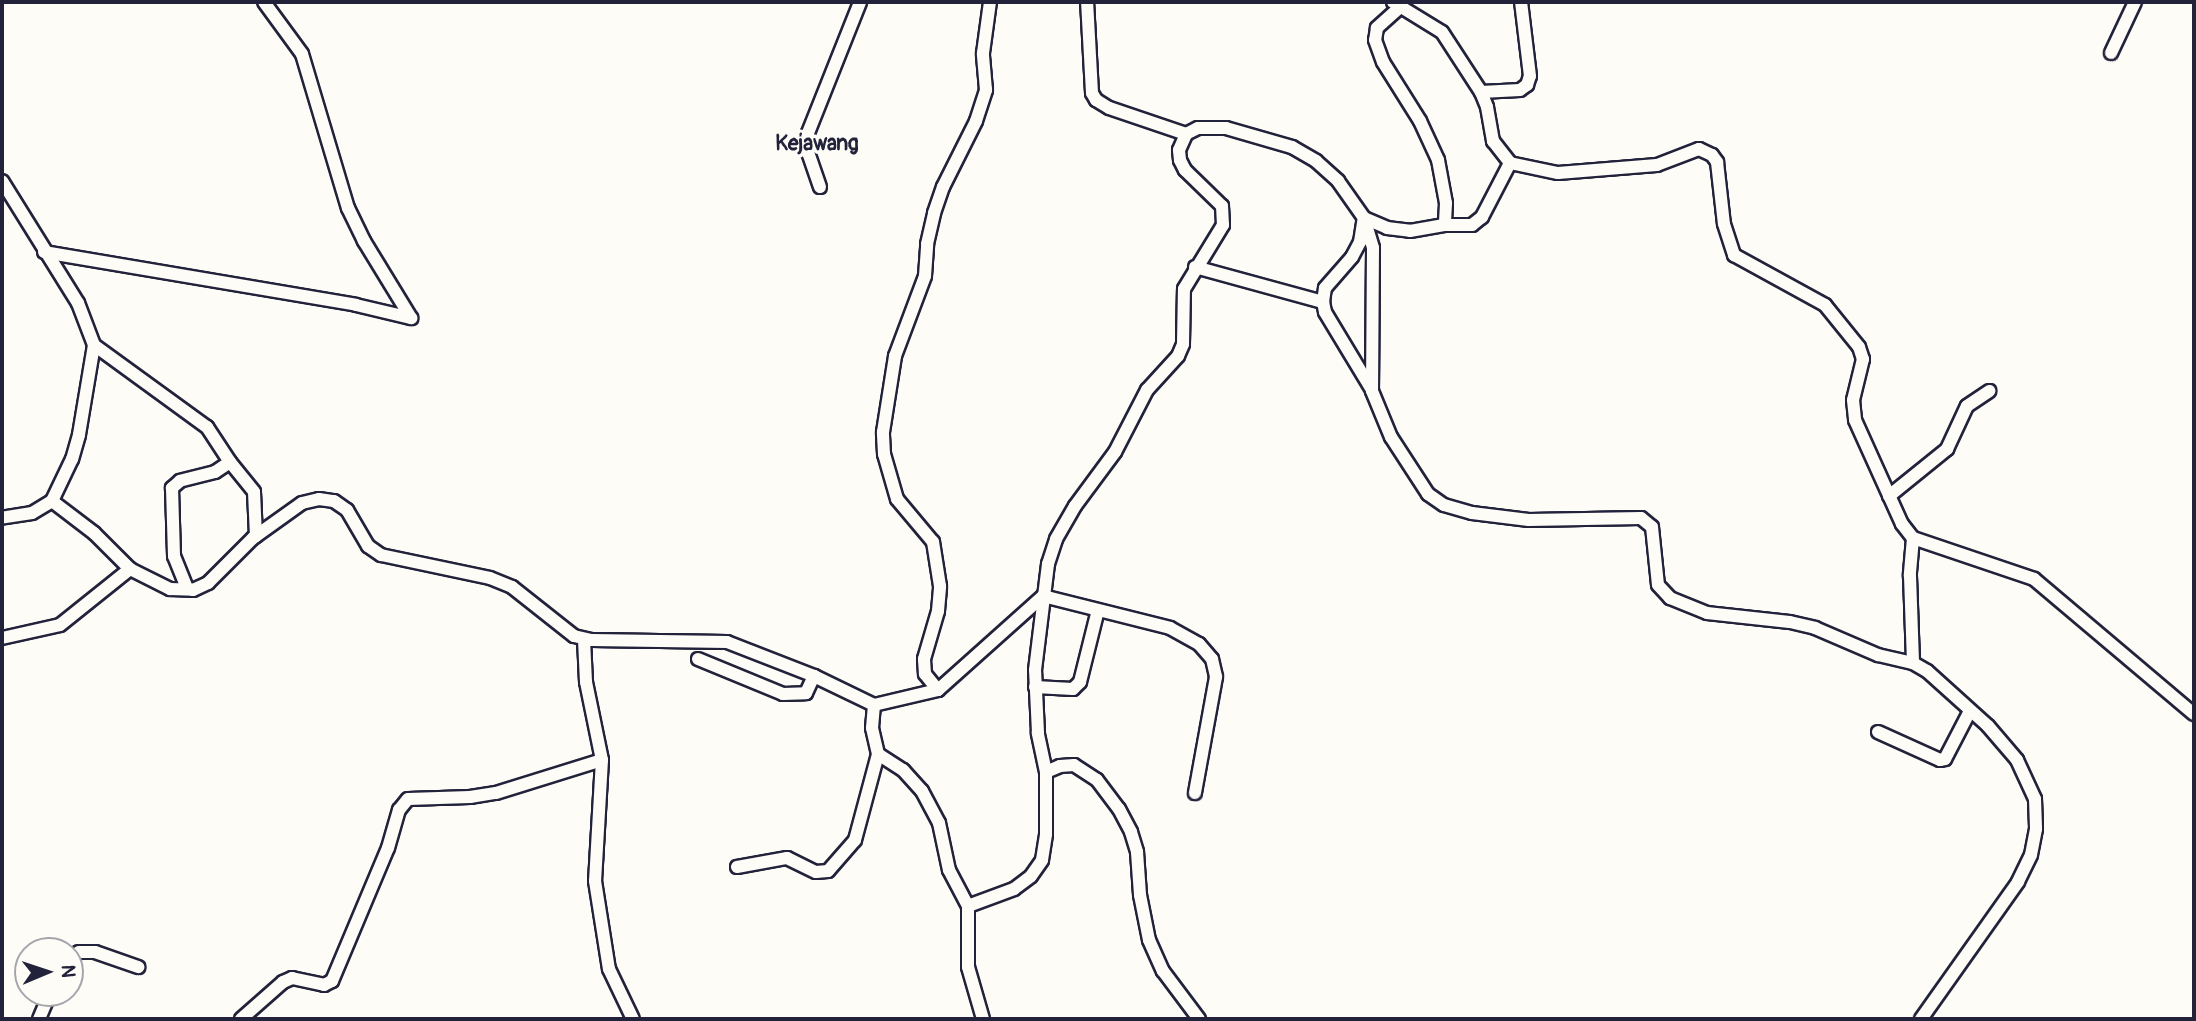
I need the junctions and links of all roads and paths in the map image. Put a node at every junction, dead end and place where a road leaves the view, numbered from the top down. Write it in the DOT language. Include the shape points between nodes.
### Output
graph roads {
  1 [pos="264,2"];
  2 [pos="860,2"];
  3 [pos="990,2"];
  4 [pos="1087,2"];
  5 [pos="1521,2"];
  6 [pos="2135,2"];
  7 [pos="1396,5"];
  8 [pos="2111,53"];
  9 [pos="1481,92"];
  10 [pos="1186,134"];
  11 [pos="1510,163"];
  12 [pos="2,181"];
  13 [pos="820,187"];
  14 [pos="1364,218"];
  15 [pos="1445,225"];
  16 [pos="44,253"];
  17 [pos="1195,267"];
  18 [pos="1323,302"];
  19 [pos="94,345"];
  20 [pos="1372,391"];
  21 [pos="1989,391"];
  22 [pos="230,462"];
  23 [pos="1889,496"];
  24 [pos="52,500"];
  25 [pos="2,518"];
  26 [pos="256,536"];
  27 [pos="1913,543"];
  28 [pos="130,569"];
  29 [pos="187,589"];
  30 [pos="1043,596"];
  31 [pos="1098,610"];
  32 [pos="2,638"];
  33 [pos="584,639"];
  34 [pos="698,659"];
  35 [pos="1913,663"];
  36 [pos="814,676"];
  37 [pos="1035,687"];
  38 [pos="938,690"];
  39 [pos="874,705"];
  40 [pos="1970,711"];
  41 [pos="2194,714"];
  42 [pos="1878,732"];
  43 [pos="878,754"];
  44 [pos="602,760"];
  45 [pos="1046,772"];
  46 [pos="1195,793"];
  47 [pos="737,867"];
  48 [pos="968,906"];
  49 [pos="84,952"];
  50 [pos="138,967"];
  51 [pos="241,1019"];
  52 [pos="633,1019"];
  53 [pos="983,1019"];
  54 [pos="1199,1019"];
  55 [pos="1921,1019"];
  1 -- 16 [label="street" via="302,54 348,208 411,318"];
  2 -- 13 [label="street" via="808,134 808,153"];
  3 -- 38 [label="street" via="983,53 986,90 934,213 925,276 895,356 883,432 884,454 897,499 933,542 940,586 925,674"];
  4 -- 10 [label="street" via="1096,100"];
  5 -- 9 [label="street" via="1530,76 1527,85 1520,90"];
  6 -- 8 [label="street"];
  7 -- 9 [label="street" via="1442,32"];
  7 -- 15 [label="street" via="1377,28 1375,40 1438,160"];
  9 -- 11 [label="street" via="1493,141"];
  10 -- 14 [label="street" via="1198,128 1226,128 1292,147 1317,160"];
  10 -- 17 [label="street" via="1180,160 1216,198 1223,215 1219,234"];
  11 -- 15 [label="street" via="1482,217 1472,225"];
  11 -- 23 [label="street" via="1558,173 1657,165 1699,149 1712,155 1734,256 1825,305 1859,347 1863,359 1853,400 1855,420"];
  12 -- 16 [label="street"];
  14 -- 15 [label="street" via="1410,231"];
  14 -- 18 [label="street" via="1360,242 1325,288"];
  14 -- 20 [label="street" via="1373,248"];
  16 -- 19 [label="street" via="78,303"];
  17 -- 18 [label="street"];
  17 -- 30 [label="street" via="1184,289 1183,344 1178,356 1147,390 1115,452 1056,539"];
  18 -- 20 [label="street" via="1328,320"];
  19 -- 22 [label="street" via="207,427"];
  19 -- 24 [label="street" via="79,435"];
  20 -- 35 [label="street" via="1414,477 1444,505 1529,520 1641,518 1651,527 1658,585 1670,598 1707,613 1815,628 1888,658"];
  21 -- 23 [label="street" via="1968,406 1947,449"];
  22 -- 26 [label="street" via="254,492"];
  22 -- 29 [label="street" via="172,488 174,556"];
  23 -- 27 [label="street"];
  24 -- 25 [label="street" via="32,513"];
  24 -- 28 [label="street"];
  26 -- 29 [label="street" via="208,583"];
  26 -- 33 [label="street" via="302,503 334,501 347,510 368,546 382,555 490,578 520,592"];
  27 -- 35 [label="street"];
  27 -- 41 [label="street" via="2034,579"];
  28 -- 29 [label="street" via="170,589"];
  28 -- 32 [label="street" via="60,625"];
  30 -- 31 [label="street"];
  30 -- 37 [label="street"];
  30 -- 38 [label="street"];
  31 -- 37 [label="street" via="1080,682 1073,690"];
  31 -- 46 [label="street" via="1170,628 1199,644 1212,659 1216,677"];
  33 -- 36 [label="street" via="727,642"];
  33 -- 44 [label="street" via="586,682"];
  34 -- 36 [label="street" via="783,694 806,693"];
  35 -- 40 [label="street"];
  36 -- 39 [label="street"];
  37 -- 45 [label="street"];
  38 -- 39 [label="street"];
  39 -- 43 [label="street" via="872,728"];
  40 -- 42 [label="street" via="1945,759"];
  40 -- 55 [label="street" via="2017,760 2035,799 2036,829 2031,855 2018,882"];
  43 -- 47 [label="street" via="855,840 828,871 816,872 787,858"];
  43 -- 48 [label="street" via="903,770 922,791 939,823 949,870"];
  44 -- 51 [label="street" via="496,793 408,799 399,810 388,848 332,981 324,985 292,978"];
  44 -- 52 [label="street" via="595,881 609,970"];
  45 -- 48 [label="street" via="1042,860 1014,889"];
  45 -- 54 [label="street" via="1074,765 1097,780 1119,809 1137,852 1149,940 1163,971"];
  48 -- 53 [label="street" via="968,967"];
  49 -- 50 [label="street"];
}
